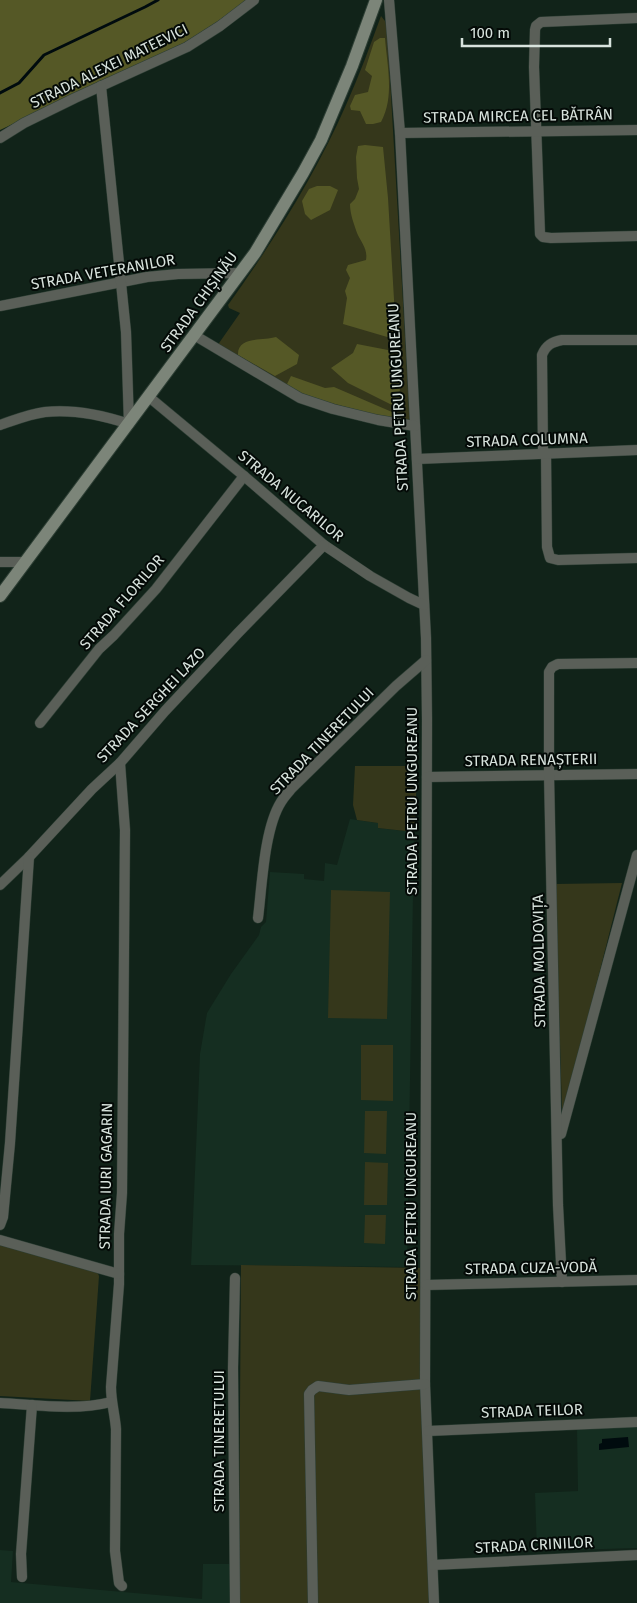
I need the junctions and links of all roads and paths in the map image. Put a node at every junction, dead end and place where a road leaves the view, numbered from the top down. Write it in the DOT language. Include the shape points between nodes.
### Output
graph roads {
  1 [pos="254,0"];
  2 [pos="376,0"];
  3 [pos="389,0"];
  4 [pos="637,18"];
  5 [pos="101,86"];
  6 [pos="536,130"];
  7 [pos="637,130"];
  8 [pos="400,133"];
  9 [pos="0,138"];
  10 [pos="637,236"];
  11 [pos="241,273"];
  12 [pos="122,282"];
  13 [pos="0,306"];
  14 [pos="194,335"];
  15 [pos="637,340"];
  16 [pos="149,397"];
  17 [pos="129,424"];
  18 [pos="0,425"];
  19 [pos="415,426"];
  20 [pos="637,450"];
  21 [pos="545,454"];
  22 [pos="418,459"];
  23 [pos="244,476"];
  24 [pos="324,545"];
  25 [pos="637,558"];
  26 [pos="0,562"];
  27 [pos="25,562"];
  28 [pos="0,596"];
  29 [pos="424,605"];
  30 [pos="426,660"];
  31 [pos="637,662"];
  32 [pos="40,723"];
  33 [pos="120,764"];
  34 [pos="550,774"];
  35 [pos="637,774"];
  36 [pos="427,777"];
  37 [pos="637,855"];
  38 [pos="29,857"];
  39 [pos="0,885"];
  40 [pos="258,918"];
  41 [pos="558,1146"];
  42 [pos="0,1225"];
  43 [pos="0,1240"];
  44 [pos="120,1274"];
  45 [pos="236,1278"];
  46 [pos="637,1280"];
  47 [pos="562,1282"];
  48 [pos="426,1285"];
  49 [pos="425,1384"];
  50 [pos="111,1402"];
  51 [pos="0,1403"];
  52 [pos="32,1404"];
  53 [pos="637,1422"];
  54 [pos="428,1431"];
  55 [pos="637,1555"];
  56 [pos="433,1565"];
  57 [pos="22,1577"];
  58 [pos="122,1586"];
  59 [pos="235,1603"];
  60 [pos="313,1603"];
  61 [pos="434,1603"];
  1 -- 5 [label="street, STRADA ALEXEI MATEEVICI" via="187,47"];
  2 -- 11 [label="street, STRADA CHIȘINĂU" via="321,140"];
  3 -- 8 [label="street, STRADA PETRU UNGUREANU"];
  4 -- 6 [label="street" via="559,20 538,24 534,67"];
  5 -- 9 [label="street, STRADA ALEXEI MATEEVICI"];
  5 -- 12 [label="street"];
  6 -- 7 [label="street, STRADA MIRCEA CEL BĂTRÂN"];
  6 -- 8 [label="street, STRADA MIRCEA CEL BĂTRÂN"];
  6 -- 10 [label="street" via="541,236"];
  8 -- 19 [label="street, STRADA PETRU UNGUREANU"];
  11 -- 12 [label="street, STRADA VETERANILOR" via="178,274"];
  11 -- 14 [label="street, STRADA CHIȘINĂU"];
  12 -- 13 [label="street, STRADA VETERANILOR"];
  12 -- 17 [label="street"];
  14 -- 16 [label="street, STRADA CHIȘINĂU"];
  14 -- 19 [label="street" via="300,398 378,420"];
  15 -- 21 [label="street" via="562,340 544,350"];
  16 -- 17 [label="street, STRADA CHIȘINĂU"];
  16 -- 23 [label="street, STRADA NUCARILOR"];
  17 -- 18 [label="street" via="101,415 45,412"];
  17 -- 27 [label="street, STRADA CHIȘINĂU"];
  19 -- 22 [label="street, STRADA PETRU UNGUREANU"];
  20 -- 21 [label="street, STRADA COLUMNA"];
  21 -- 22 [label="street, STRADA COLUMNA"];
  21 -- 25 [label="street" via="550,558"];
  22 -- 29 [label="street, STRADA PETRU UNGUREANU"];
  23 -- 24 [label="street, STRADA NUCARILOR"];
  23 -- 32 [label="street, STRADA FLORILOR" via="156,589 99,649"];
  24 -- 29 [label="street, STRADA NUCARILOR" via="370,576"];
  24 -- 33 [label="street, STRADA SERGHEI LAZO" via="232,640"];
  26 -- 27 [label="street"];
  27 -- 28 [label="street, STRADA CHIȘINĂU"];
  29 -- 30 [label="street, STRADA PETRU UNGUREANU"];
  30 -- 36 [label="street, STRADA PETRU UNGUREANU"];
  30 -- 40 [label="street, STRADA TINERETULUI" via="281,801 266,851"];
  31 -- 34 [label="street, STRADA MOLDOVIȚA" via="558,664 550,670"];
  33 -- 38 [label="street, STRADA SERGHEI LAZO" via="92,789"];
  33 -- 44 [label="street, STRADA IURI GAGARIN" via="125,830"];
  34 -- 35 [label="street, STRADA RENAȘTERII"];
  34 -- 36 [label="street, STRADA RENAȘTERII"];
  34 -- 41 [label="street, STRADA MOLDOVIȚA"];
  36 -- 48 [label="street, STRADA PETRU UNGUREANU"];
  37 -- 41 [label="street, STRADA MOLDOVIȚA"];
  38 -- 39 [label="street, STRADA SERGHEI LAZO"];
  38 -- 42 [label="street" via="8,1163"];
  41 -- 47 [label="street, STRADA MOLDOVIȚA"];
  43 -- 44 [label="street"];
  44 -- 50 [label="street, STRADA IURI GAGARIN"];
  45 -- 59 [label="street, STRADA TINERETULUI" via="233,1368"];
  46 -- 47 [label="street, STRADA CUZA-VODĂ"];
  47 -- 48 [label="street, STRADA CUZA-VODĂ"];
  48 -- 49 [label="street, STRADA PETRU UNGUREANU"];
  49 -- 54 [label="street, STRADA PETRU UNGUREANU"];
  49 -- 60 [label="street" via="349,1390 318,1386 309,1394"];
  50 -- 52 [label="street" via="81,1407"];
  50 -- 58 [label="street, STRADA IURI GAGARIN" via="116,1429 115,1550"];
  51 -- 52 [label="street"];
  52 -- 57 [label="street"];
  53 -- 54 [label="street, STRADA TEILOR"];
  54 -- 56 [label="street, STRADA PETRU UNGUREANU"];
  55 -- 56 [label="street, STRADA CRINILOR"];
  56 -- 61 [label="street, STRADA PETRU UNGUREANU"];
}
